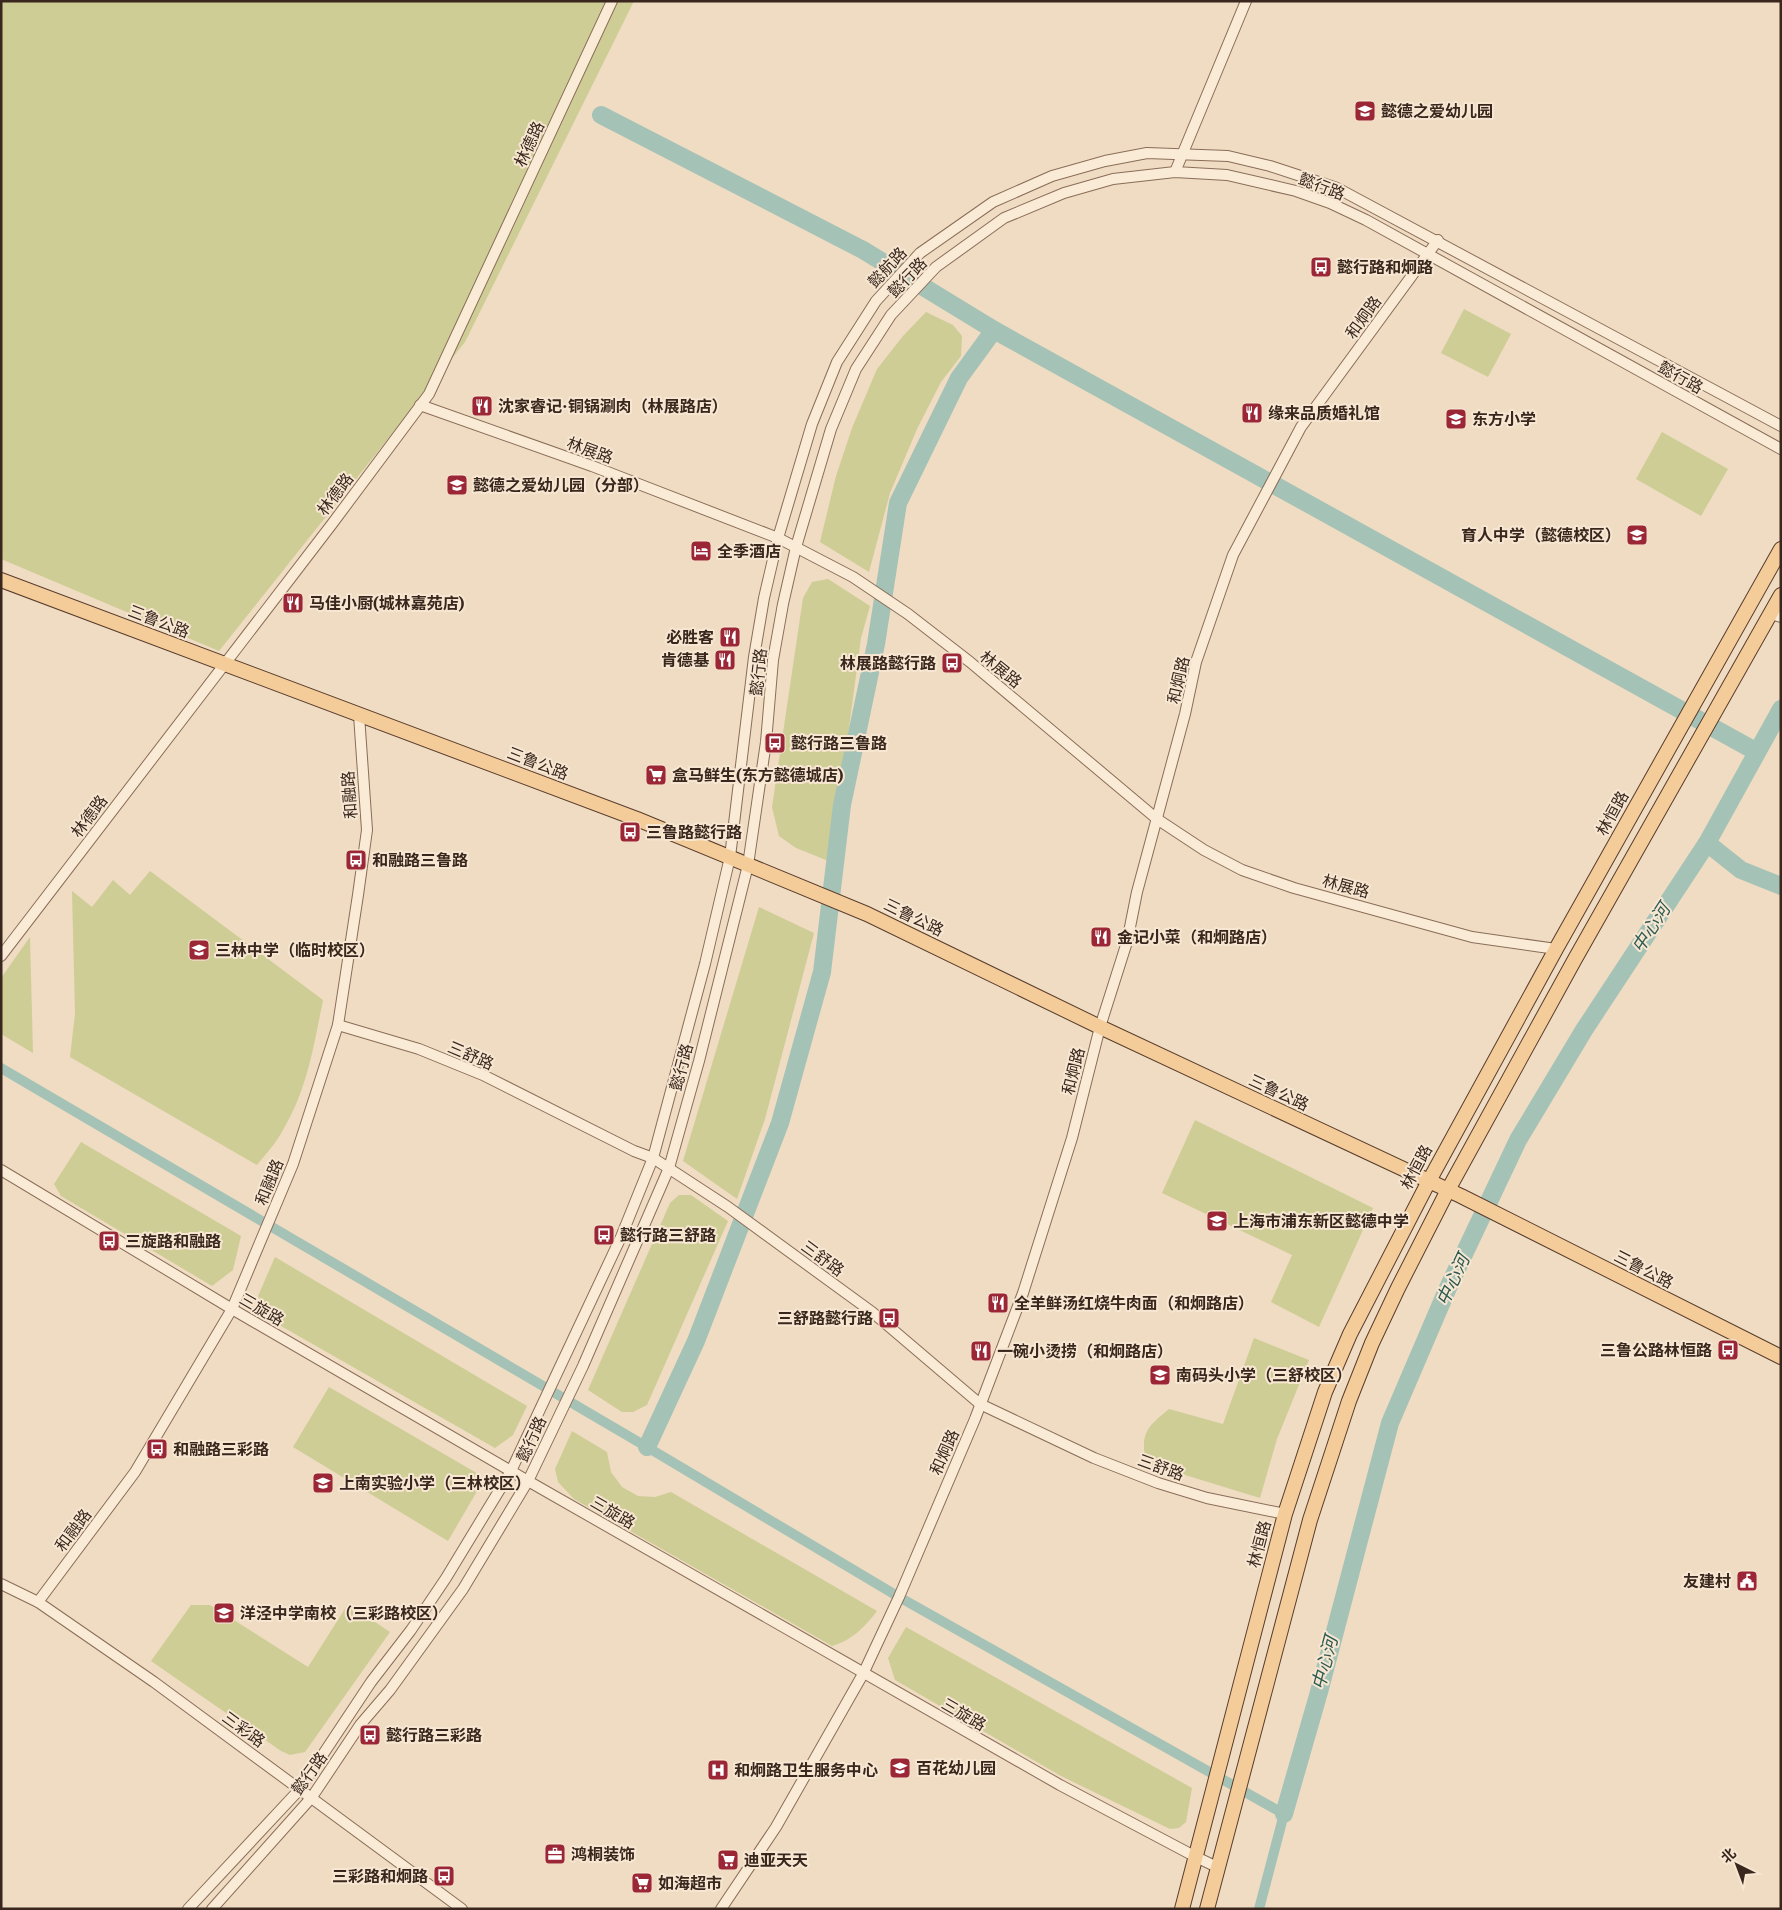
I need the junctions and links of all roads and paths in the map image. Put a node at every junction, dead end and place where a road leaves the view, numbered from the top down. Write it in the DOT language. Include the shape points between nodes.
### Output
graph roads {
  1 [pos="612,1"];
  2 [pos="1246,1"];
  3 [pos="1181,153"];
  4 [pos="1175,172"];
  5 [pos="1438,240"];
  6 [pos="920,253"];
  7 [pos="1427,255"];
  8 [pos="876,301"];
  9 [pos="420,405"];
  10 [pos="1781,426"];
  11 [pos="1781,450"];
  12 [pos="778,538"];
  13 [pos="796,548"];
  14 [pos="1781,549"];
  15 [pos="1,580"];
  16 [pos="1781,596"];
  17 [pos="1776,616"];
  18 [pos="224,664"];
  19 [pos="359,715"];
  20 [pos="1157,818"];
  21 [pos="730,857"];
  22 [pos="748,865"];
  23 [pos="1556,949"];
  24 [pos="1,956"];
  25 [pos="338,1025"];
  26 [pos="1100,1027"];
  27 [pos="653,1158"];
  28 [pos="669,1168"];
  29 [pos="1,1170"];
  30 [pos="1428,1180"];
  31 [pos="1448,1190"];
  32 [pos="232,1309"];
  33 [pos="1781,1357"];
  34 [pos="980,1404"];
  35 [pos="511,1471"];
  36 [pos="528,1481"];
  37 [pos="1285,1514"];
  38 [pos="1,1584"];
  39 [pos="38,1602"];
  40 [pos="863,1674"];
  41 [pos="300,1789"];
  42 [pos="312,1797"];
  43 [pos="1196,1857"];
  44 [pos="1218,1867"];
  45 [pos="188,1909"];
  46 [pos="212,1909"];
  47 [pos="462,1909"];
  48 [pos="721,1909"];
  49 [pos="1182,1909"];
  50 [pos="1206,1909"];
  1 -- 9 [label="street, 林德路" via="429,394"];
  2 -- 3 [label="street"];
  3 -- 4 [label="street"];
  3 -- 5 [label="street, 懿行路" via="1228,156 1337,188"];
  3 -- 6 [label="street, 懿行路" via="1147,153 1052,176 993,202"];
  4 -- 7 [label="street, 懿行路" via="1227,175 1296,191 1366,220"];
  4 -- 13 [label="street, 懿行路" via="1113,179 1064,193 1004,218 936,267 892,315 856,369 831,429"];
  5 -- 7 [label="street, 和炯路"];
  5 -- 10 [label="street, 懿行路"];
  6 -- 8 [label="street, 懿航路"];
  7 -- 11 [label="street, 懿行路"];
  7 -- 20 [label="street, 和炯路" via="1301,427 1233,555 1196,662"];
  8 -- 12 [label="street, 懿行路" via="838,362 812,424"];
  9 -- 12 [label="street, 林展路" via="592,466"];
  9 -- 18 [label="street, 林德路"];
  12 -- 13 [label="street, 林展路"];
  12 -- 21 [label="street, 懿行路" via="754,657"];
  13 -- 20 [label="street, 林展路" via="853,577 908,614"];
  13 -- 22 [label="street, 懿行路" via="773,660 766,742"];
  14 -- 23 [label="main road, 林恒路"];
  15 -- 18 [label="main road, 三鲁公路"];
  16 -- 17 [label="main road"];
  17 -- 31 [label="main road" via="1727,690"];
  18 -- 19 [label="main road, 三鲁公路"];
  18 -- 24 [label="street, 林德路"];
  19 -- 21 [label="main road, 三鲁公路"];
  19 -- 25 [label="street, 和融路" via="367,830"];
  20 -- 23 [label="street, 林展路" via="1204,850 1242,870 1294,888 1472,937"];
  20 -- 26 [label="street, 和炯路" via="1127,942"];
  21 -- 22 [label="main road, 三鲁公路"];
  21 -- 27 [label="street, 懿行路"];
  22 -- 26 [label="main road, 三鲁公路" via="875,917"];
  22 -- 28 [label="street, 懿行路"];
  23 -- 30 [label="main road, 林恒路"];
  25 -- 27 [label="street, 三舒路" via="419,1049 483,1075"];
  25 -- 32 [label="street, 和融路" via="293,1164"];
  26 -- 30 [label="main road, 三鲁公路"];
  26 -- 34 [label="street, 和炯路" via="1072,1138 1023,1293"];
  27 -- 28 [label="street, 三舒路"];
  27 -- 35 [label="street, 懿行路" via="621,1237"];
  28 -- 34 [label="street, 三舒路" via="879,1317"];
  28 -- 36 [label="street, 懿行路" via="583,1366"];
  29 -- 32 [label="street, 三旋路"];
  30 -- 31 [label="main road, 三鲁公路"];
  30 -- 37 [label="main road, 林恒路" via="1350,1334 1325,1392"];
  31 -- 33 [label="main road, 三鲁公路"];
  31 -- 44 [label="main road" via="1372,1343 1349,1401 1310,1520"];
  32 -- 35 [label="street, 三旋路"];
  32 -- 39 [label="street, 和融路" via="135,1472"];
  34 -- 37 [label="street, 三舒路" via="1094,1458 1158,1483 1207,1498"];
  34 -- 40 [label="street, 和炯路"];
  35 -- 36 [label="street, 三旋路"];
  35 -- 41 [label="street, 懿行路" via="446,1578"];
  36 -- 40 [label="street, 三旋路"];
  36 -- 42 [label="street, 懿行路" via="463,1589 395,1683 360,1725"];
  37 -- 43 [label="main road, 林恒路"];
  38 -- 39 [label="street, 三彩路"];
  39 -- 41 [label="street, 三彩路"];
  40 -- 43 [label="street, 三旋路"];
  40 -- 48 [label="street, 和炯路" via="776,1827"];
  41 -- 42 [label="street, 三彩路"];
  41 -- 45 [label="street, 懿行路"];
  42 -- 46 [label="street, 懿行路"];
  42 -- 47 [label="street, 三彩路"];
  43 -- 44 [label="street, 三旋路"];
  43 -- 49 [label="main road, 林恒路"];
  44 -- 50 [label="main road"];
}
